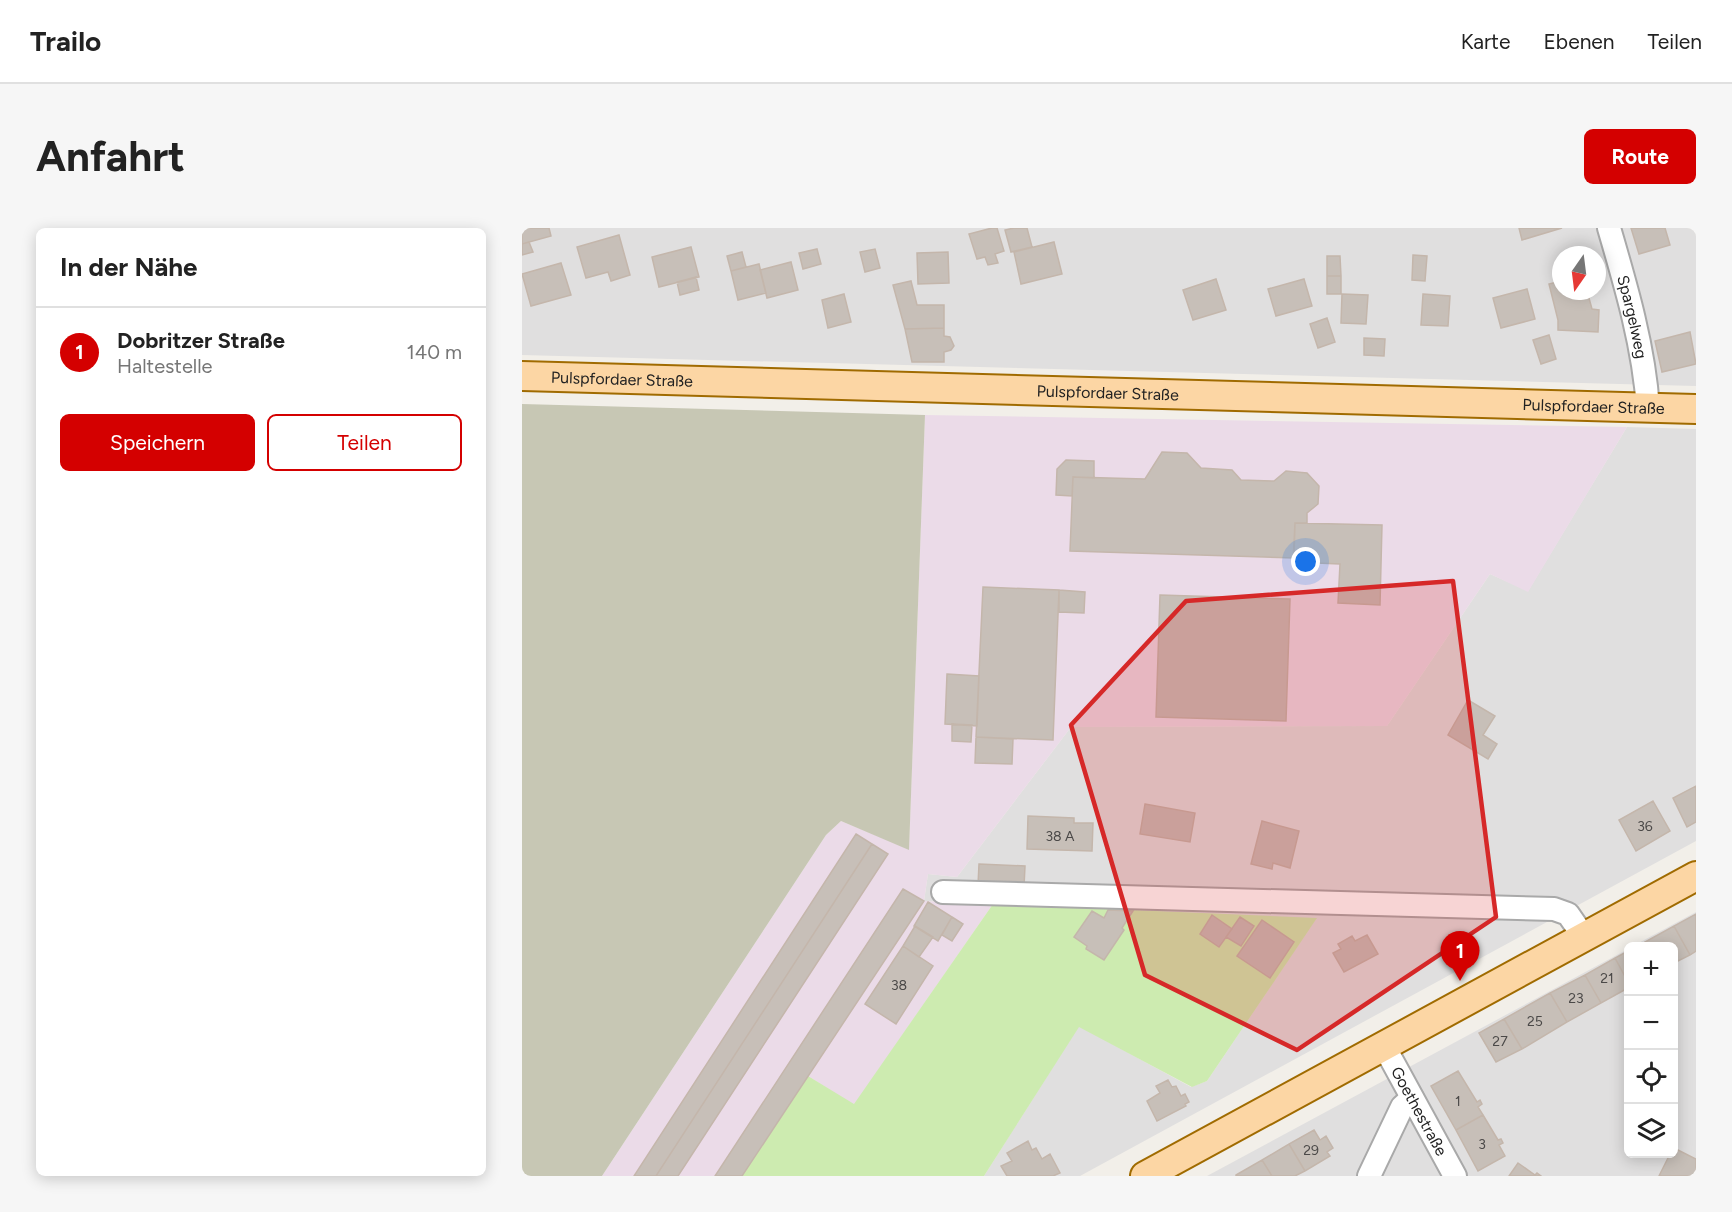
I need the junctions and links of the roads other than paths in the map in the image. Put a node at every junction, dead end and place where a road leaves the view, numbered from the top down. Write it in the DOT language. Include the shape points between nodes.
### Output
graph roads {
  1 [pos="1609,228"];
  2 [pos="522,376"];
  3 [pos="1648,408"];
  4 [pos="1696,409"];
  5 [pos="1696,876"];
  6 [pos="943,892"];
  7 [pos="1584,937"];
  8 [pos="1384,1046"];
  9 [pos="1412,1098"];
  10 [pos="1145,1176"];
  11 [pos="1369,1176"];
  12 [pos="1455,1176"];
  1 -- 3 [label="street, Spargelweg" via="1629,299"];
  2 -- 3 [label="main road, Pulspfordaer Straße"];
  3 -- 4 [label="main road, Pulspfordaer Straße"];
  5 -- 7 [label="main road"];
  6 -- 7 [label="street" via="1554,909 1568,914"];
  7 -- 8 [label="main road"];
  8 -- 9 [label="street, Goethestraße"];
  8 -- 10 [label="main road"];
  9 -- 11 [label="street" via="1402,1107"];
  9 -- 12 [label="street, Goethestraße"];
}
